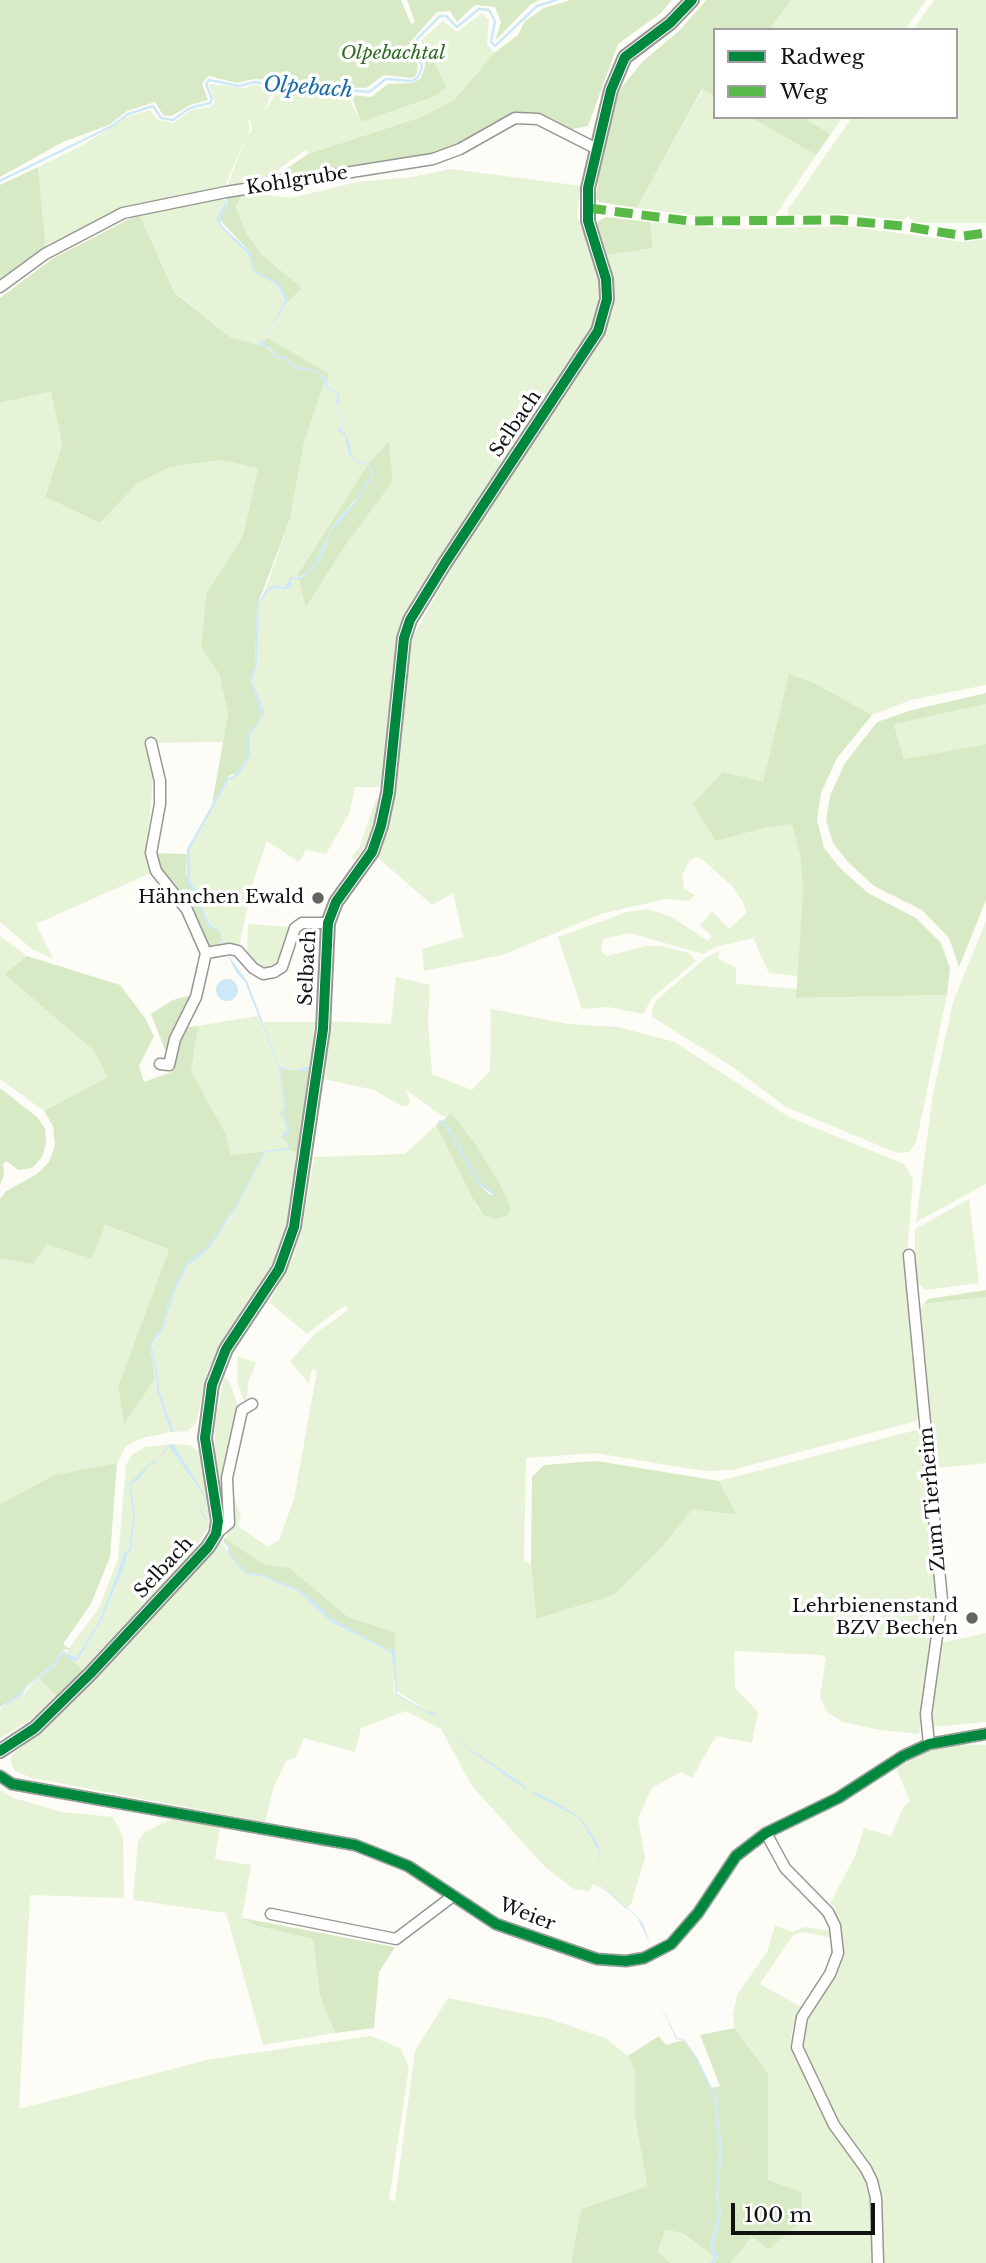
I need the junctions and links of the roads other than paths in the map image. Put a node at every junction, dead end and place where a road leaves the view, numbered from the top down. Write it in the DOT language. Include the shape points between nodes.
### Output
graph roads {
  1 [pos="692,0"];
  2 [pos="597,149"];
  3 [pos="0,287"];
  4 [pos="151,743"];
  5 [pos="328,923"];
  6 [pos="206,953"];
  7 [pos="160,1064"];
  8 [pos="909,1255"];
  9 [pos="251,1404"];
  10 [pos="216,1534"];
  11 [pos="986,1734"];
  12 [pos="929,1744"];
  13 [pos="0,1751"];
  14 [pos="0,1776"];
  15 [pos="766,1833"];
  16 [pos="453,1896"];
  17 [pos="271,1914"];
  18 [pos="877,2263"];
  1 -- 2 [label="street, Selbach" via="625,57 611,90"];
  2 -- 3 [label="street, Kohlgrube" via="538,119 514,118 433,159 123,213 45,254"];
  2 -- 5 [label="street, Selbach" via="588,188 588,221 606,278 605,313 598,331 410,620 400,657 381,826 372,852 336,902"];
  4 -- 6 [label="street" via="160,781 151,853 156,871 187,910"];
  5 -- 6 [label="street" via="302,923 295,929 282,967 274,972 263,974 238,951"];
  5 -- 10 [label="street, Selbach" via="322,1038 294,1227 279,1269 221,1359 207,1408 205,1438"];
  6 -- 7 [label="street" via="169,1065"];
  8 -- 12 [label="street, Zum Tierheim" via="942,1600 926,1714"];
  9 -- 10 [label="street, Selbach" via="242,1410 227,1478 229,1523"];
  10 -- 13 [label="street, Selbach" via="90,1674 35,1728"];
  11 -- 12 [label="street, Weier"];
  12 -- 15 [label="street, Weier" via="838,1798"];
  14 -- 16 [label="street, Weier" via="12,1784 355,1845 408,1866"];
  15 -- 16 [label="street, Weier" via="736,1856 671,1944 643,1958 597,1959 496,1924"];
  15 -- 18 [label="street" via="785,1868 828,1912 835,1926 838,1953 802,2017 797,2047 834,2125 872,2181"];
  16 -- 17 [label="street" via="396,1940"];
}
